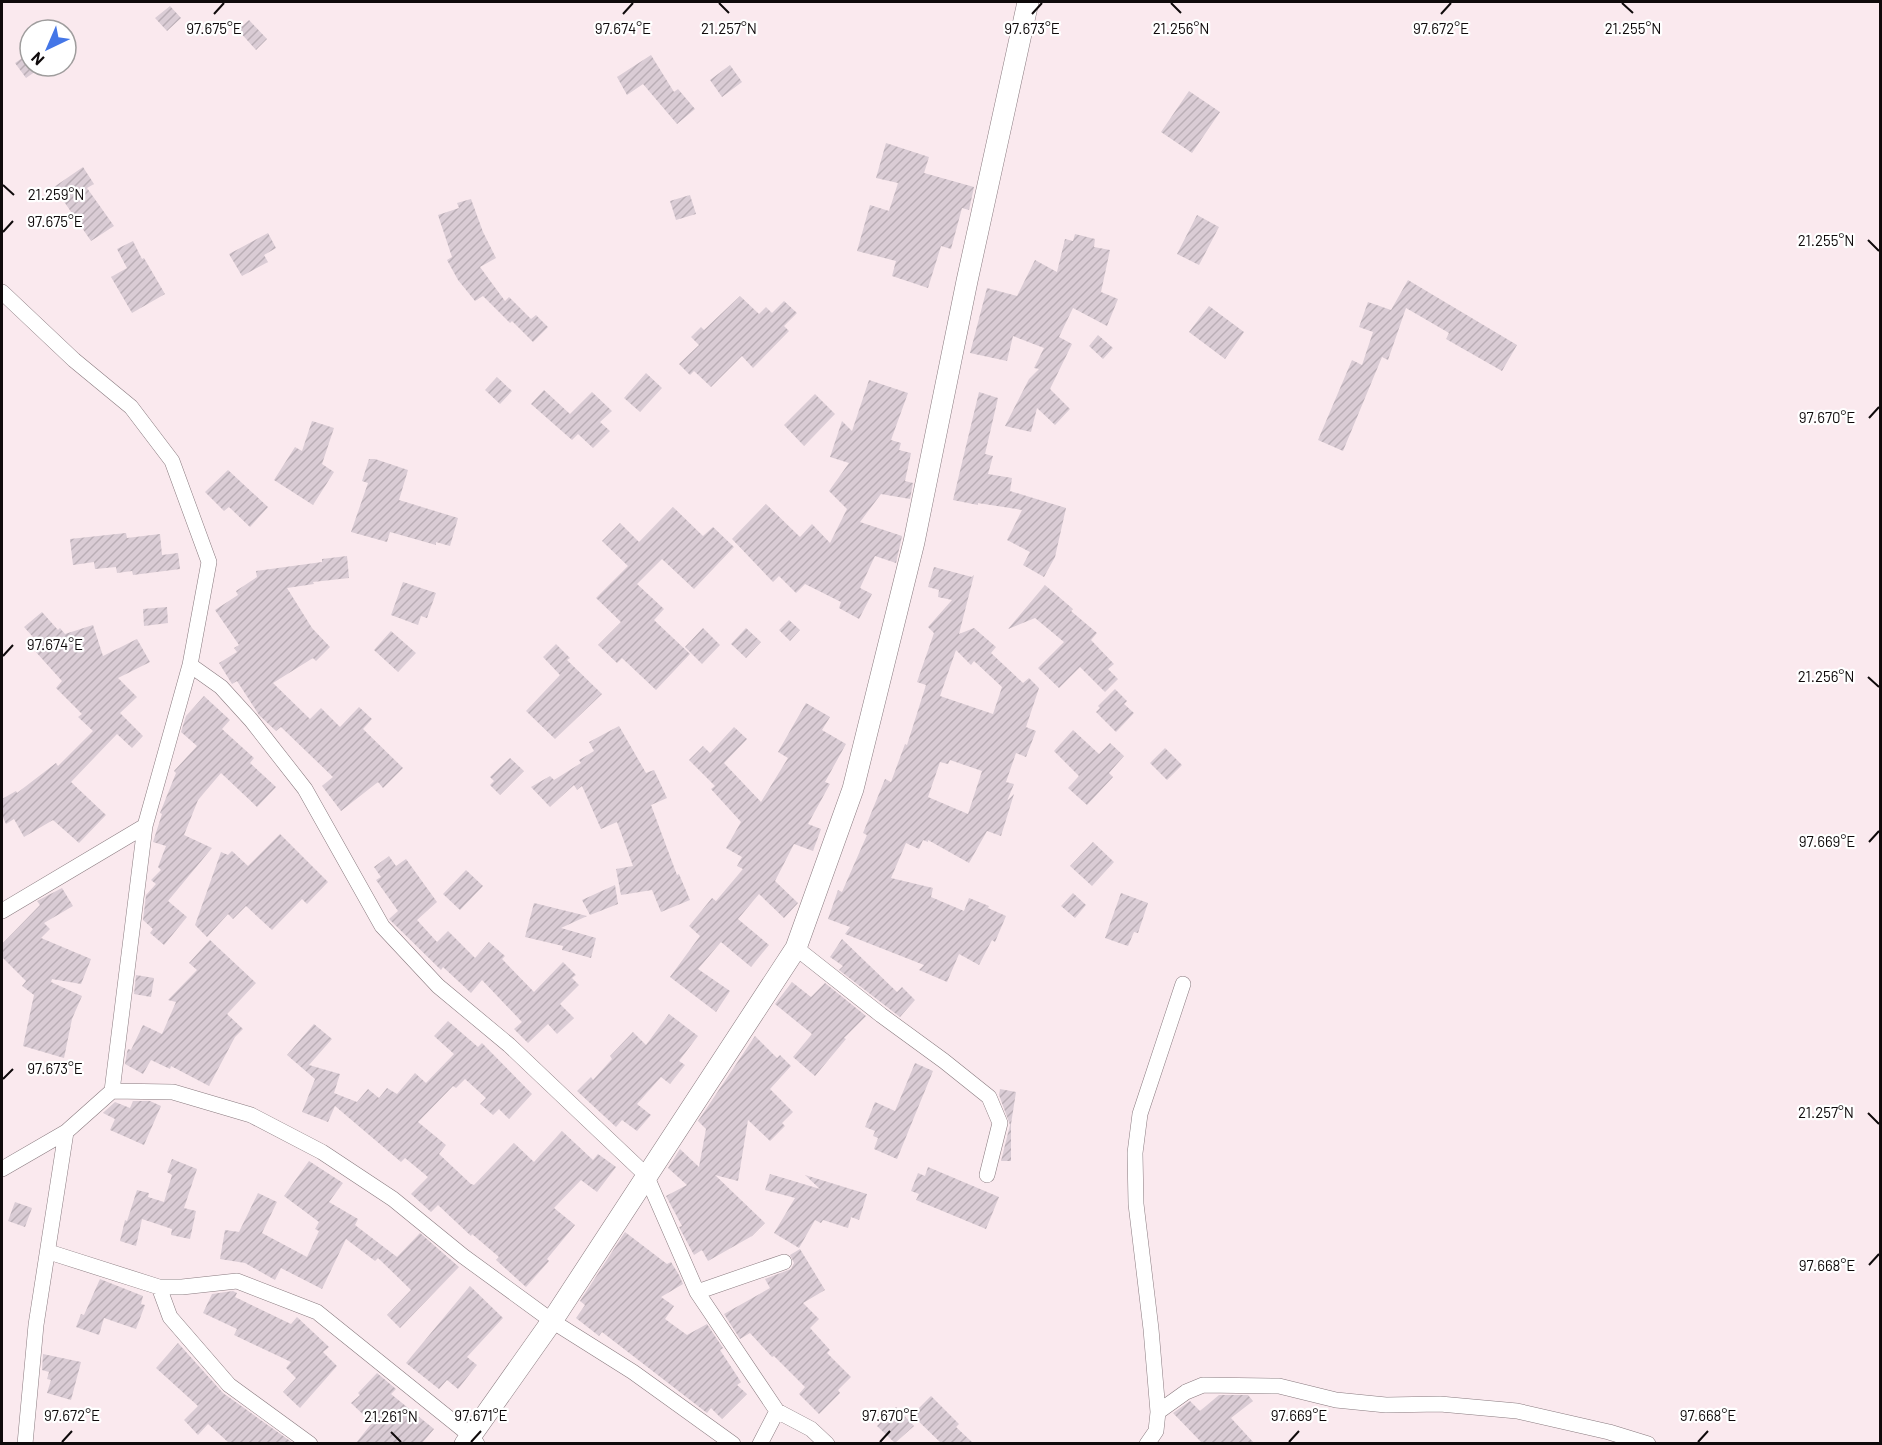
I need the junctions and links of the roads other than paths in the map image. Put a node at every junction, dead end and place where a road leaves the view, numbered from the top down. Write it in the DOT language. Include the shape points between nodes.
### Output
graph roads {
  1 [pos="1028,2"];
  2 [pos="2,292"];
  3 [pos="190,665"];
  4 [pos="145,826"];
  5 [pos="2,911"];
  6 [pos="796,948"];
  7 [pos="1183,984"];
  8 [pos="112,1090"];
  9 [pos="66,1132"];
  10 [pos="2,1169"];
  11 [pos="646,1175"];
  12 [pos="987,1175"];
  13 [pos="49,1252"];
  14 [pos="784,1262"];
  15 [pos="159,1287"];
  16 [pos="697,1292"];
  17 [pos="552,1320"];
  18 [pos="777,1411"];
  19 [pos="1158,1412"];
  20 [pos="471,1441"];
  21 [pos="25,1443"];
  22 [pos="310,1443"];
  23 [pos="733,1443"];
  24 [pos="760,1443"];
  25 [pos="827,1443"];
  26 [pos="1147,1443"];
  27 [pos="1648,1443"];
  1 -- 6 [label="street" via="912,554 853,789"];
  2 -- 3 [label="street" via="131,407 172,461 209,562"];
  3 -- 4 [label="street"];
  3 -- 11 [label="street" via="221,687 305,789 382,926 438,986 509,1045"];
  4 -- 5 [label="street"];
  4 -- 8 [label="street"];
  6 -- 11 [label="street"];
  6 -- 12 [label="street" via="989,1097 1000,1123"];
  7 -- 19 [label="street" via="1140,1114 1135,1153 1136,1204"];
  8 -- 9 [label="street"];
  8 -- 17 [label="street" via="173,1092 271,1125 322,1152 393,1199"];
  9 -- 10 [label="street"];
  9 -- 13 [label="street"];
  11 -- 16 [label="street"];
  11 -- 17 [label="street"];
  13 -- 15 [label="street"];
  13 -- 21 [label="street" via="36,1325"];
  14 -- 16 [label="street"];
  15 -- 20 [label="street" via="237,1281 317,1312"];
  15 -- 22 [label="street" via="171,1317 229,1385"];
  16 -- 18 [label="street"];
  17 -- 20 [label="street"];
  17 -- 23 [label="street"];
  18 -- 24 [label="street"];
  18 -- 25 [label="street" via="811,1429"];
  19 -- 26 [label="street" via="1156,1431"];
  19 -- 27 [label="street" via="1203,1385 1279,1386 1336,1400 1517,1411"];
}
